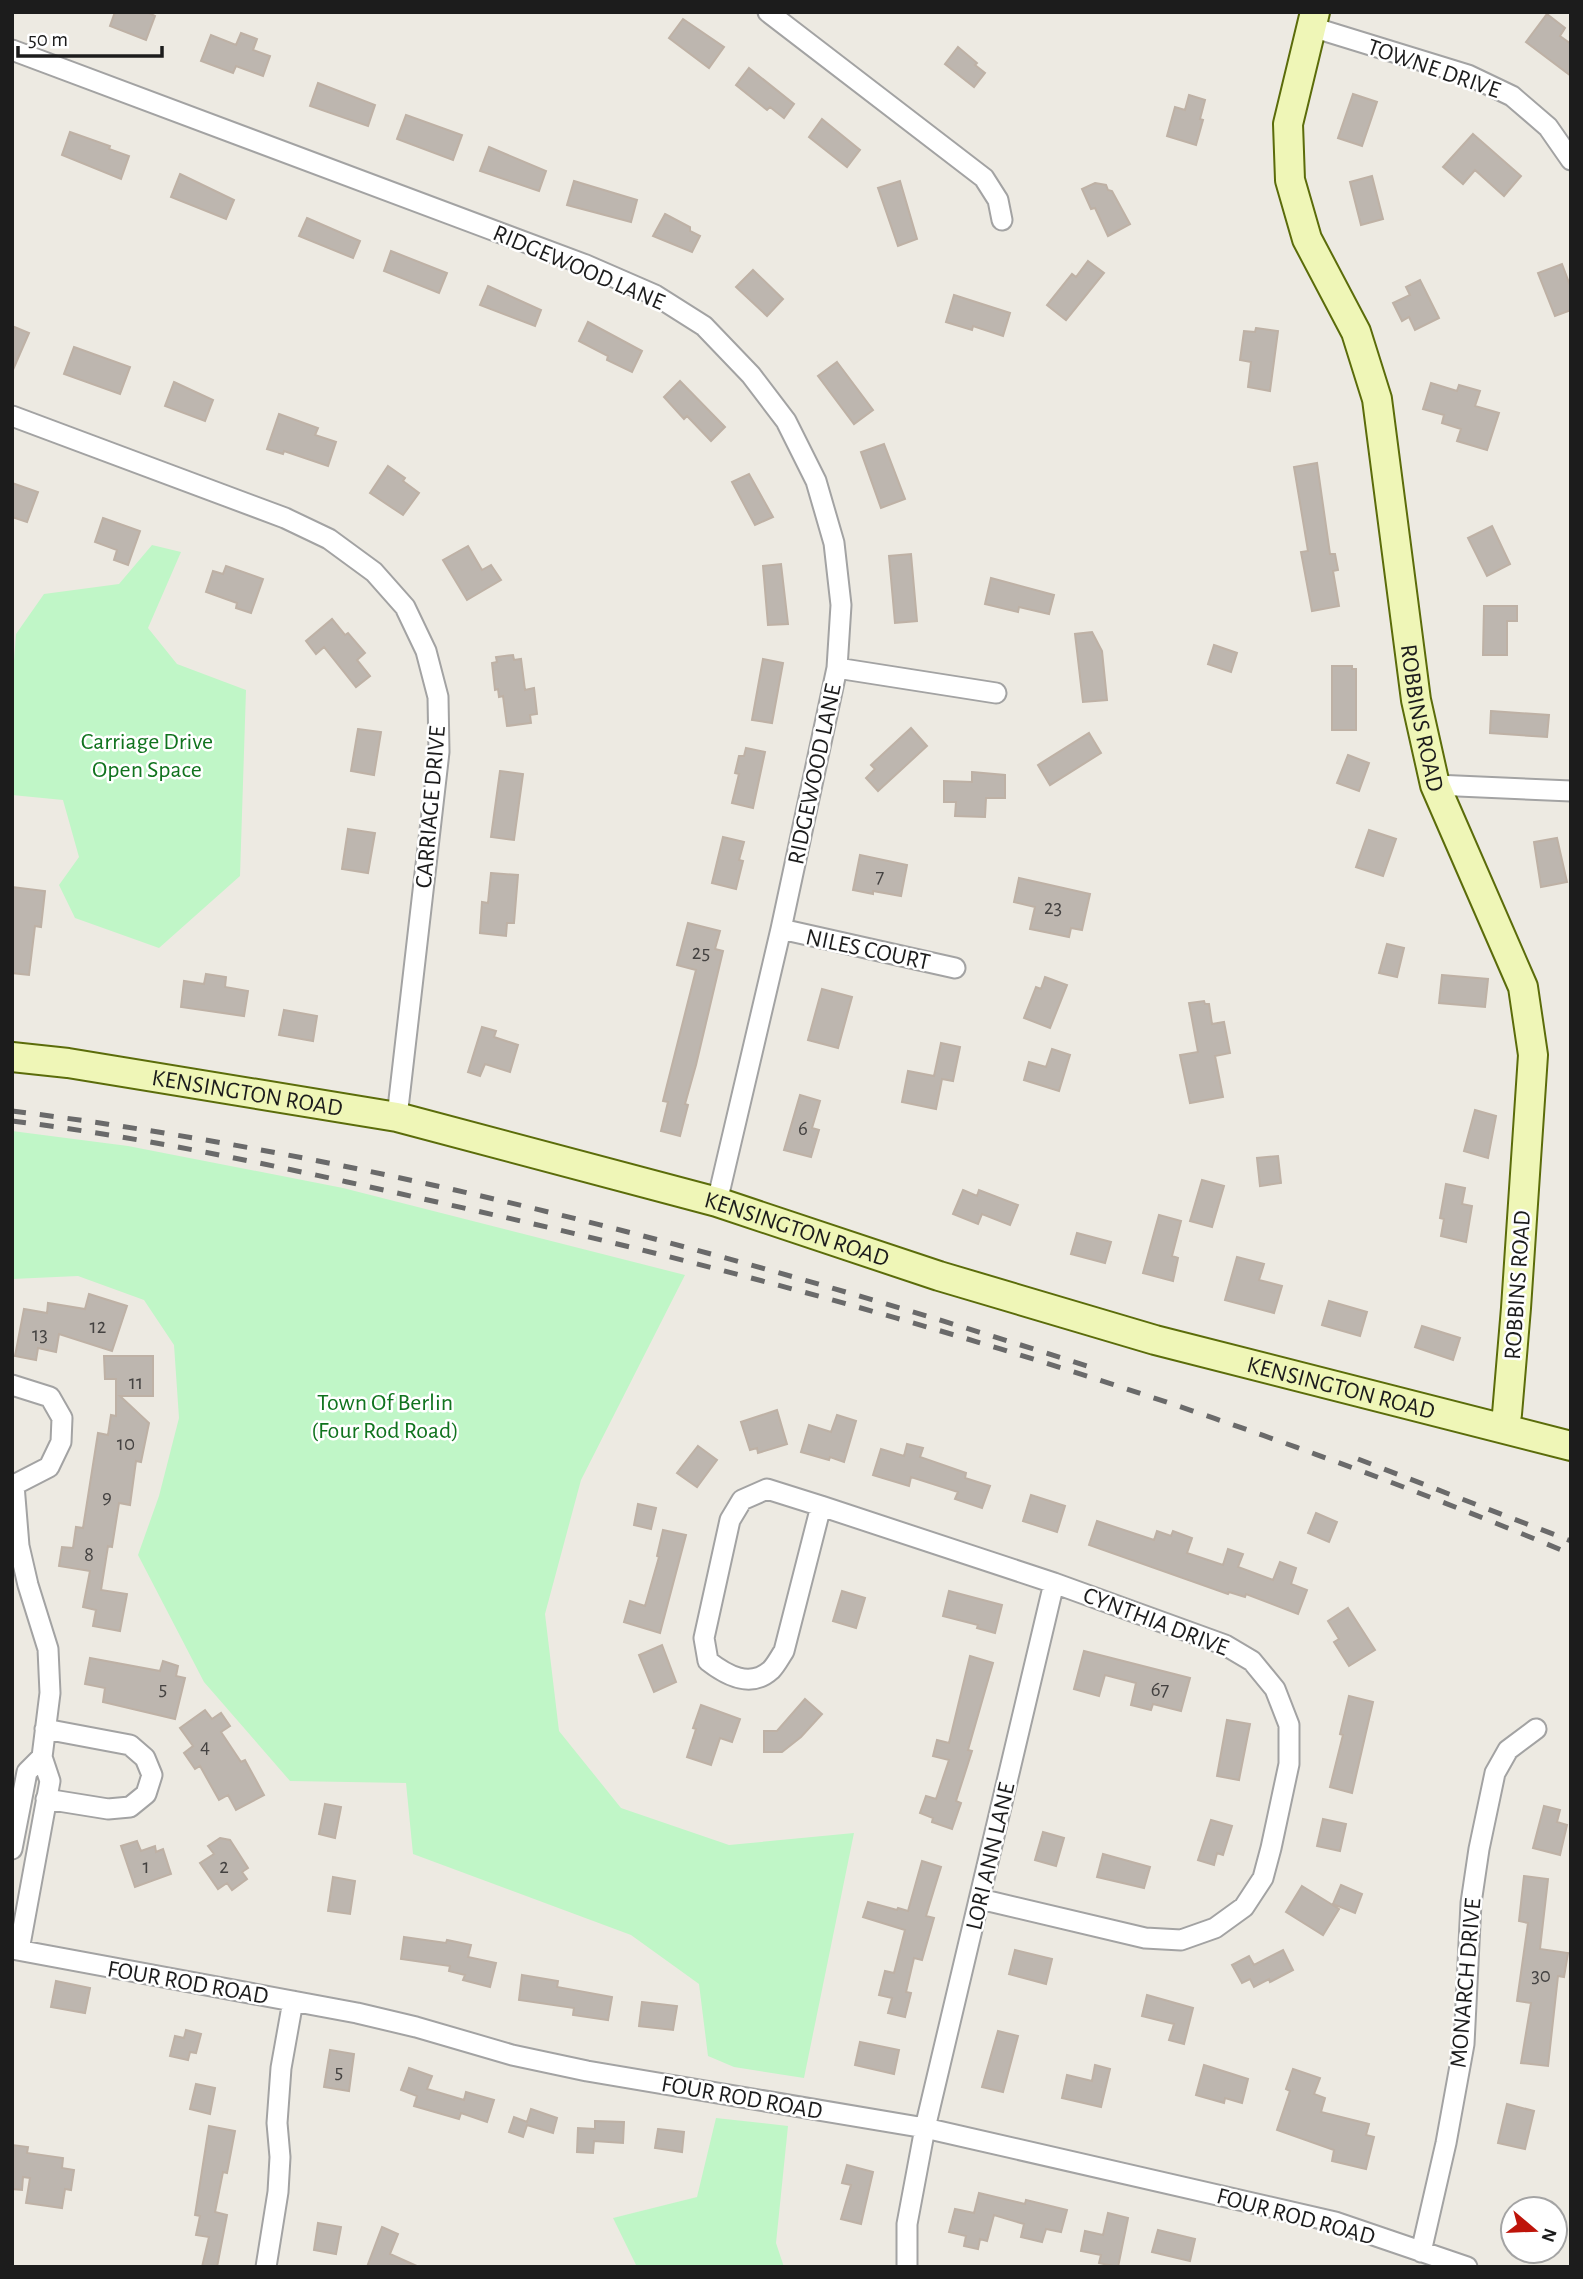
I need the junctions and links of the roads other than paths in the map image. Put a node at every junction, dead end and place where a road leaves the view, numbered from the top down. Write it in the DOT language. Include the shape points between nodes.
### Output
graph roads {
  1 [pos="768,12"];
  2 [pos="1314,20"];
  3 [pos="12,50"];
  4 [pos="1571,160"];
  5 [pos="1002,220"];
  6 [pos="12,416"];
  7 [pos="837,668"];
  8 [pos="996,693"];
  9 [pos="1435,785"];
  10 [pos="1571,791"];
  11 [pos="781,929"];
  12 [pos="955,968"];
  13 [pos="12,1057"];
  14 [pos="397,1117"];
  15 [pos="717,1202"];
  16 [pos="12,1385"];
  17 [pos="1503,1426"];
  18 [pos="1571,1446"];
  19 [pos="13,1484"];
  20 [pos="821,1506"];
  21 [pos="1054,1583"];
  22 [pos="45,1729"];
  23 [pos="1536,1729"];
  24 [pos="42,1757"];
  25 [pos="46,1799"];
  26 [pos="12,1849"];
  27 [pos="980,1899"];
  28 [pos="16,1950"];
  29 [pos="293,2001"];
  30 [pos="925,2129"];
  31 [pos="1421,2252"];
  32 [pos="266,2267"];
  33 [pos="907,2267"];
  34 [pos="1467,2267"];
  1 -- 5 [label="street" via="984,178 998,200"];
  2 -- 4 [label="street, TOWNE DRIVE" via="1468,75 1513,96 1548,127"];
  2 -- 9 [label="street, ROBBINS ROAD" via="1288,124 1290,180 1307,239 1356,332 1377,399 1416,700"];
  3 -- 7 [label="street, RIDGEWOOD LANE" via="586,265 655,295 704,326 751,374 786,421 816,481 834,543 841,605"];
  6 -- 14 [label="street, CARRIAGE DRIVE" via="329,538 374,572 405,607 426,651 438,697 439,752"];
  7 -- 8 [label="street"];
  7 -- 11 [label="street, RIDGEWOOD LANE"];
  9 -- 10 [label="street"];
  9 -- 17 [label="street, ROBBINS ROAD" via="1523,987 1533,1055"];
  11 -- 12 [label="street, NILES COURT"];
  11 -- 15 [label="street, RIDGEWOOD LANE"];
  13 -- 14 [label="street, KENSINGTON ROAD"];
  14 -- 15 [label="street, KENSINGTON ROAD"];
  15 -- 17 [label="street, KENSINGTON ROAD" via="939,1276 1155,1340"];
  16 -- 19 [label="street" via="50,1397 62,1418 61,1442 49,1467"];
  17 -- 18 [label="street, KENSINGTON ROAD"];
  19 -- 22 [label="street" via="19,1546 48,1649 50,1693"];
  20 -- 20 [label="street, CYNTHIA DRIVE" via="767,1489 742,1500 730,1520 704,1637 708,1661 726,1675 750,1680 770,1670 784,1651"];
  20 -- 21 [label="street, CYNTHIA DRIVE"];
  21 -- 27 [label="street, LORI ANN LANE"];
  21 -- 27 [label="street, CYNTHIA DRIVE" via="1225,1645 1252,1661 1275,1689 1289,1725 1289,1764 1271,1848 1263,1878 1244,1907 1215,1928 1181,1940 1145,1938"];
  22 -- 24 [label="street"];
  22 -- 25 [label="street" via="130,1745 145,1758 152,1775 146,1794 130,1807 108,1809"];
  23 -- 31 [label="street, MONARCH DRIVE" via="1508,1750 1492,1786 1471,1903 1464,2044"];
  24 -- 25 [label="street" via="50,1781"];
  24 -- 26 [label="street" via="27,1772"];
  25 -- 28 [label="street"];
  27 -- 30 [label="street, LORI ANN LANE"];
  28 -- 29 [label="street, FOUR ROD ROAD"];
  29 -- 30 [label="street, FOUR ROD ROAD" via="587,2071"];
  29 -- 32 [label="street" via="281,2068 278,2192"];
  30 -- 31 [label="street, FOUR ROD ROAD" via="1335,2222"];
  30 -- 33 [label="street, LORI ANN LANE" via="907,2224"];
  31 -- 34 [label="street, FOUR ROD ROAD"];
}
